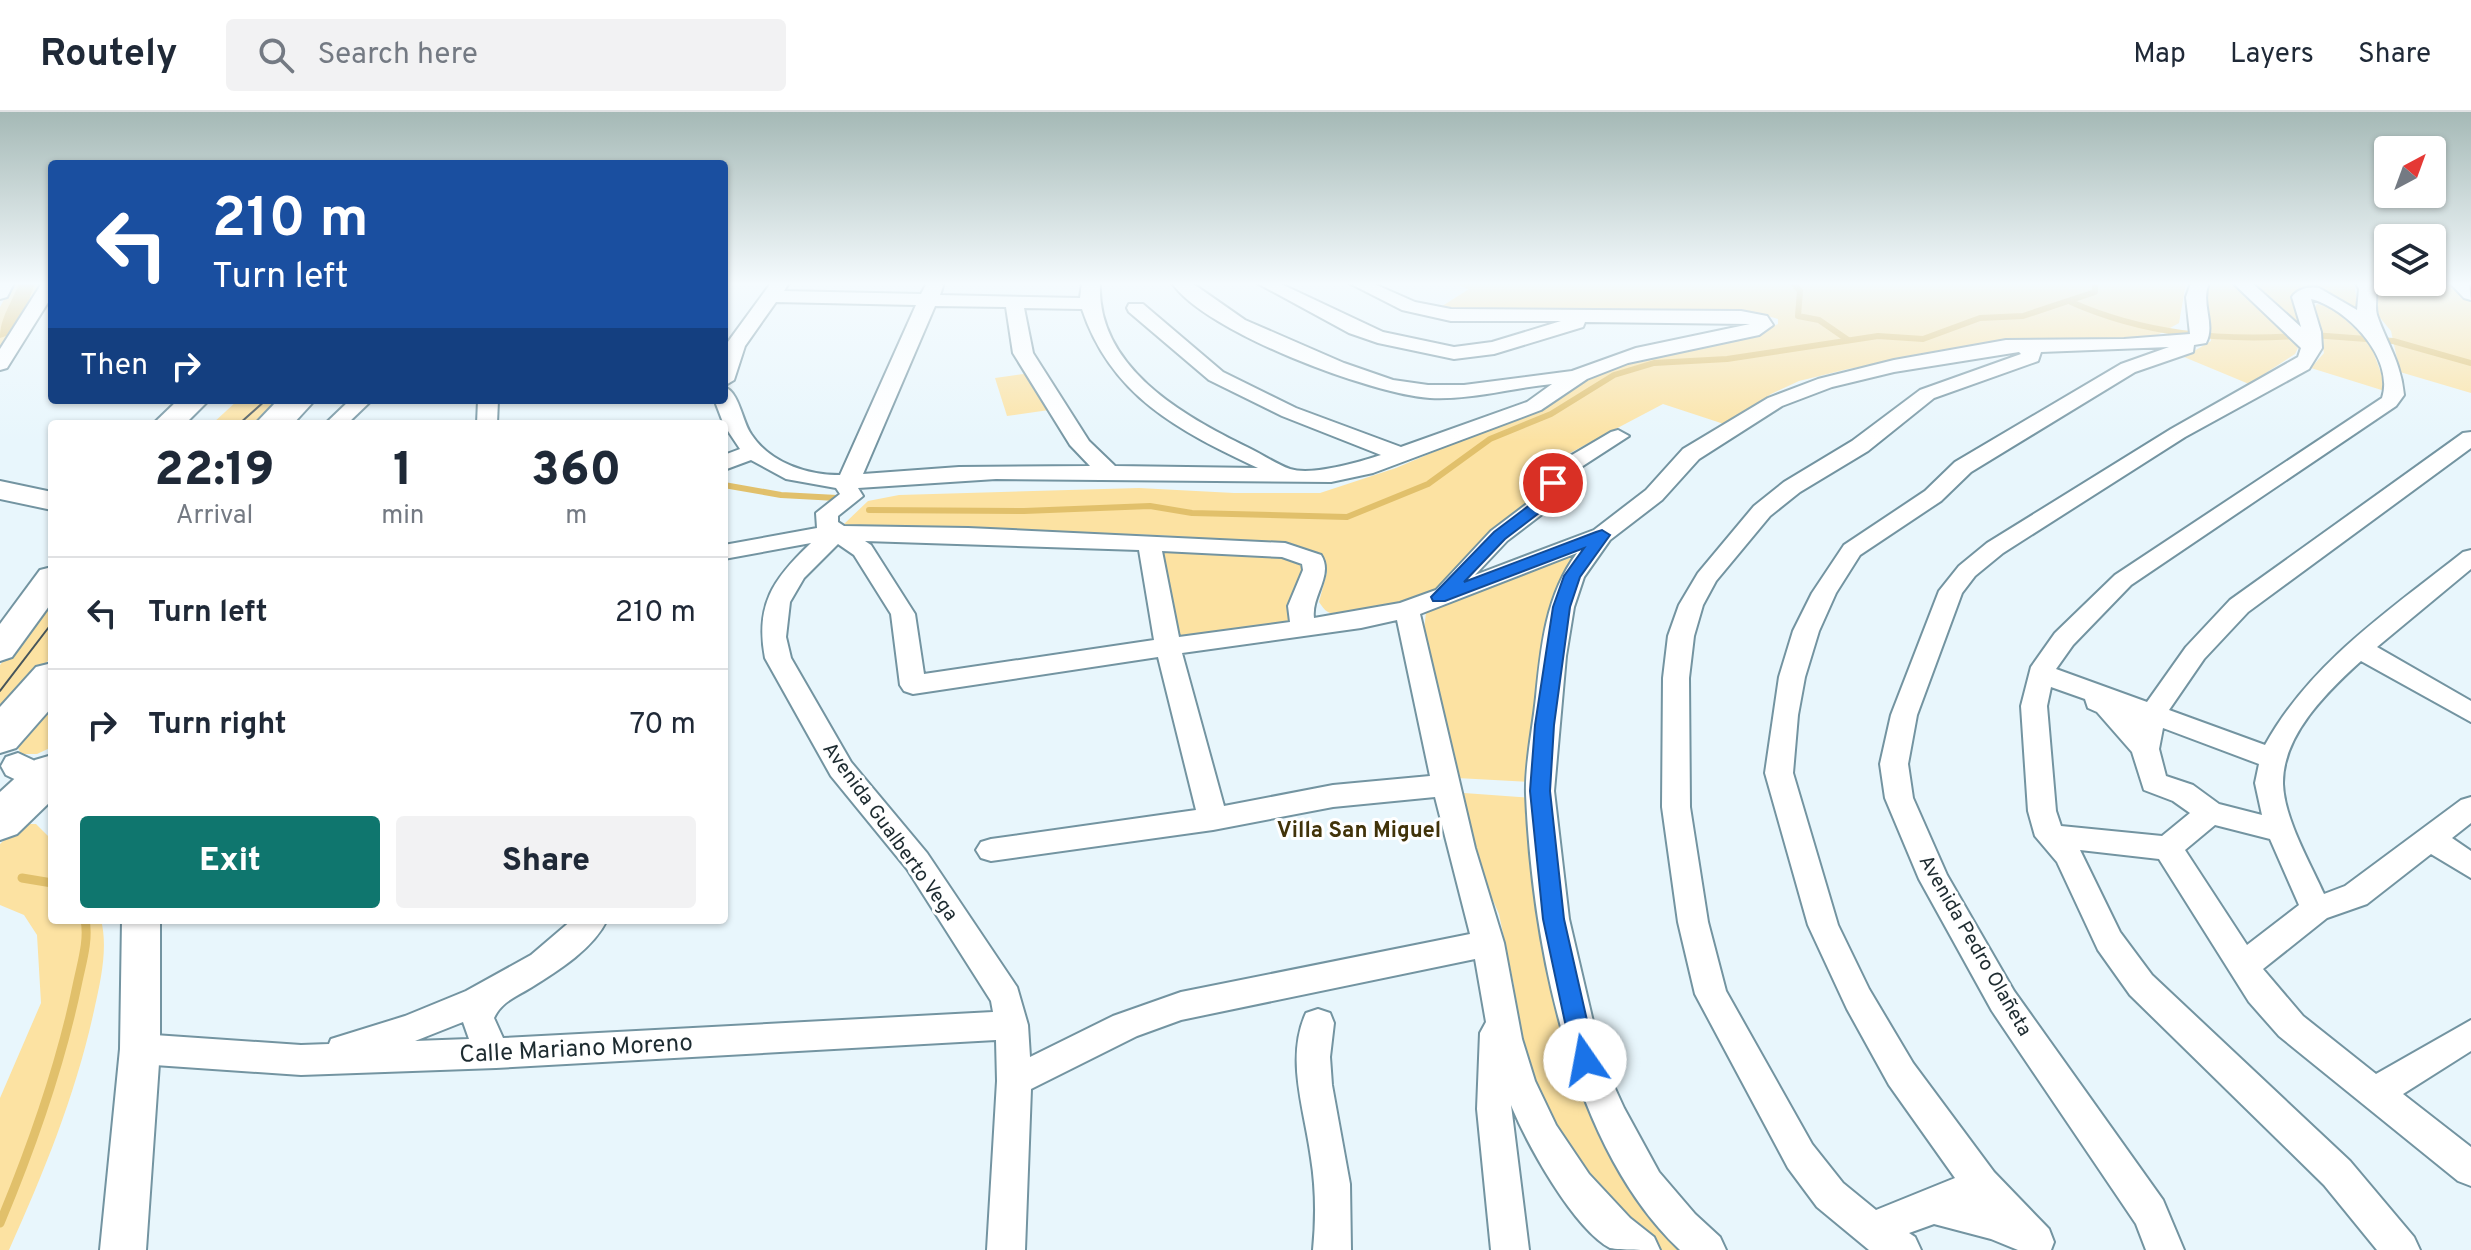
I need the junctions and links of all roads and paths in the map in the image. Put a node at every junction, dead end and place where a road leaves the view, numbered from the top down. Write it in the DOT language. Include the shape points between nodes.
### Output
graph roads {
  1 [pos="18,336"];
  2 [pos="742,336"];
  3 [pos="912,336"];
  4 [pos="1020,336"];
  5 [pos="1101,336"];
  6 [pos="1168,336"];
  7 [pos="1262,336"];
  8 [pos="1376,336"];
  9 [pos="1530,336"];
  10 [pos="1727,336"];
  11 [pos="2299,336"];
  12 [pos="2314,336"];
  13 [pos="2371,336"];
  14 [pos="2376,336"];
  15 [pos="2199,339"];
  16 [pos="2378,342"];
  17 [pos="2019,345"];
  18 [pos="2312,348"];
  19 [pos="0,364"];
  20 [pos="728,368"];
  21 [pos="1576,377"];
  22 [pos="190,404"];
  23 [pos="219,404"];
  24 [pos="294,404"];
  25 [pos="314,404"];
  26 [pos="358,404"];
  27 [pos="726,404"];
  28 [pos="172,420"];
  29 [pos="201,420"];
  30 [pos="277,420"];
  31 [pos="297,420"];
  32 [pos="340,420"];
  33 [pos="1618,436"];
  34 [pos="2471,438"];
  35 [pos="753,452"];
  36 [pos="1401,455"];
  37 [pos="728,461"];
  38 [pos="1109,473"];
  39 [pos="1292,475"];
  40 [pos="845,484"];
  41 [pos="0,490"];
  42 [pos="48,500"];
  43 [pos="836,533"];
  44 [pos="1602,535"];
  45 [pos="1149,542"];
  46 [pos="728,551"];
  47 [pos="2471,557"];
  48 [pos="48,583"];
  49 [pos="1439,597"];
  50 [pos="1406,610"];
  51 [pos="1303,627"];
  52 [pos="1168,648"];
  53 [pos="0,649"];
  54 [pos="2360,649"];
  55 [pos="2040,673"];
  56 [pos="48,693"];
  57 [pos="2471,713"];
  58 [pos="2152,714"];
  59 [pos="2145,749"];
  60 [pos="32,753"];
  61 [pos="2270,757"];
  62 [pos="1448,785"];
  63 [pos="2471,808"];
  64 [pos="2210,813"];
  65 [pos="1213,819"];
  66 [pos="0,821"];
  67 [pos="2283,831"];
  68 [pos="2050,836"];
  69 [pos="2431,839"];
  70 [pos="2168,848"];
  71 [pos="991,850"];
  72 [pos="2471,866"];
  73 [pos="2316,909"];
  74 [pos="141,924"];
  75 [pos="589,924"];
  76 [pos="1488,943"];
  77 [pos="2244,966"];
  78 [pos="1497,985"];
  79 [pos="489,995"];
  80 [pos="1318,1023"];
  81 [pos="1012,1025"];
  82 [pos="2471,1034"];
  83 [pos="140,1049"];
  84 [pos="496,1053"];
  85 [pos="301,1060"];
  86 [pos="1014,1081"];
  87 [pos="2376,1092"];
  88 [pos="2471,1169"];
  89 [pos="1981,1184"];
  90 [pos="1934,1206"];
  91 [pos="1871,1230"];
  92 [pos="2043,1246"];
  93 [pos="123,1250"];
  94 [pos="1006,1250"];
  95 [pos="1332,1250"];
  96 [pos="1510,1250"];
  97 [pos="1641,1250"];
  98 [pos="1707,1250"];
  99 [pos="1902,1250"];
  100 [pos="2165,1250"];
  101 [pos="2401,1250"];
  1 -- 19 [label="street"];
  2 -- 20 [label="street"];
  3 -- 40 [label="street"];
  4 -- 38 [label="street" via="1023,353 1081,445"];
  5 -- 39 [label="street" via="1124,373 1162,408 1200,433"];
  6 -- 36 [label="street" via="1227,382"];
  7 -- 21 [label="street" via="1370,381 1447,392"];
  8 -- 9 [label="street" via="1454,353"];
  10 -- 21 [label="street" via="1628,356"];
  11 -- 18 [label="street"];
  12 -- 18 [label="street"];
  13 -- 16 [label="street"];
  14 -- 16 [label="street"];
  15 -- 17 [label="street"];
  15 -- 89 [label="street" via="2182,351 2128,368 1963,467 1933,496 1852,550 1806,631 1792,677 1779,773 1823,925 1901,1074"];
  16 -- 55 [label="street" via="2386,352 2393,383 2389,402 2123,580 2064,639"];
  17 -- 44 [label="street" via="1882,369 1775,402 1691,454 1654,495"];
  17 -- 91 [label="street" via="2032,352 2031,357 1927,394 1762,511 1706,578 1681,636 1676,807 1693,922 1711,994 1800,1156 1830,1195"];
  18 -- 100 [label="street, Avenida Pedro Olañeta" via="2302,365 2178,433 1967,571 1951,591 1904,715 1894,764 1899,798 1934,879 2003,1001 2150,1213"];
  21 -- 36 [label="street" via="1534,406"];
  22 -- 28 [label="main road"];
  23 -- 29 [label="main road"];
  24 -- 30 [label="highway"];
  25 -- 31 [label="highway"];
  26 -- 32 [label="street"];
  27 -- 35 [label="street"];
  33 -- 49 [label="street" via="1575,458 1553,483 1550,497 1499,536"];
  34 -- 58 [label="street" via="2239,606 2195,653"];
  35 -- 37 [label="street"];
  35 -- 40 [label="street" via="773,466"];
  36 -- 39 [label="street" via="1331,475"];
  38 -- 39 [label="street"];
  38 -- 40 [label="street" via="923,474"];
  40 -- 43 [label="street" via="852,496 827,513 826,524"];
  41 -- 42 [label="main road"];
  43 -- 45 [label="street"];
  43 -- 46 [label="street"];
  43 -- 52 [label="street" via="863,550 903,614 913,685"];
  43 -- 81 [label="street, Avenida Gualberto Vega" via="785,585 776,604 772,638 778,658 841,769 917,861 1006,997"];
  44 -- 49 [label="street"];
  44 -- 98 [label="street" via="1572,576 1551,669 1540,791 1554,919 1585,1060 1601,1096 1646,1184"];
  45 -- 51 [label="street" via="1285,550 1313,560 1315,570 1300,606"];
  45 -- 52 [label="street"];
  47 -- 54 [label="street"];
  48 -- 53 [label="main road"];
  49 -- 50 [label="street"];
  50 -- 51 [label="street"];
  50 -- 62 [label="street"];
  51 -- 52 [label="street"];
  52 -- 65 [label="street"];
  54 -- 57 [label="street"];
  54 -- 61 [label="street" via="2328,677"];
  55 -- 58 [label="street"];
  55 -- 59 [label="street" via="2106,705"];
  55 -- 68 [label="street" via="2034,706 2042,811"];
  56 -- 60 [label="highway"];
  58 -- 59 [label="street"];
  58 -- 61 [label="street"];
  59 -- 64 [label="street" via="2154,783 2183,793"];
  60 -- 66 [label="highway"];
  61 -- 67 [label="street" via="2269,785"];
  62 -- 65 [label="street" via="1333,796"];
  62 -- 76 [label="street"];
  63 -- 69 [label="street"];
  64 -- 67 [label="street"];
  64 -- 70 [label="street"];
  65 -- 71 [label="street"];
  67 -- 73 [label="street"];
  68 -- 70 [label="street"];
  68 -- 101 [label="street" via="2068,855 2109,941 2141,985 2337,1173"];
  69 -- 72 [label="street"];
  69 -- 73 [label="street" via="2356,895"];
  70 -- 77 [label="street"];
  73 -- 77 [label="street"];
  74 -- 83 [label="street"];
  75 -- 79 [label="street" via="546,960"];
  76 -- 78 [label="street"];
  76 -- 86 [label="street" via="1181,1006 1125,1026"];
  77 -- 87 [label="street" via="2291,1026"];
  78 -- 96 [label="street" via="1494,1109"];
  78 -- 97 [label="street" via="1509,1052 1554,1158 1614,1230"];
  79 -- 84 [label="street" via="478,1018"];
  79 -- 85 [label="street" via="404,1030"];
  80 -- 95 [label="street" via="1311,1054 1327,1146"];
  81 -- 84 [label="street, Calle Mariano Moreno"];
  81 -- 86 [label="street, Avenida Gualberto Vega"];
  82 -- 87 [label="street"];
  83 -- 85 [label="street, Calle Mariano Moreno"];
  83 -- 93 [label="street"];
  84 -- 85 [label="street, Calle Mariano Moreno"];
  86 -- 94 [label="street, Avenida Gualberto Vega"];
  87 -- 88 [label="street"];
  89 -- 90 [label="street"];
  89 -- 92 [label="street"];
  90 -- 91 [label="street"];
  90 -- 92 [label="street" via="1992,1221"];
  91 -- 99 [label="street"];
}
